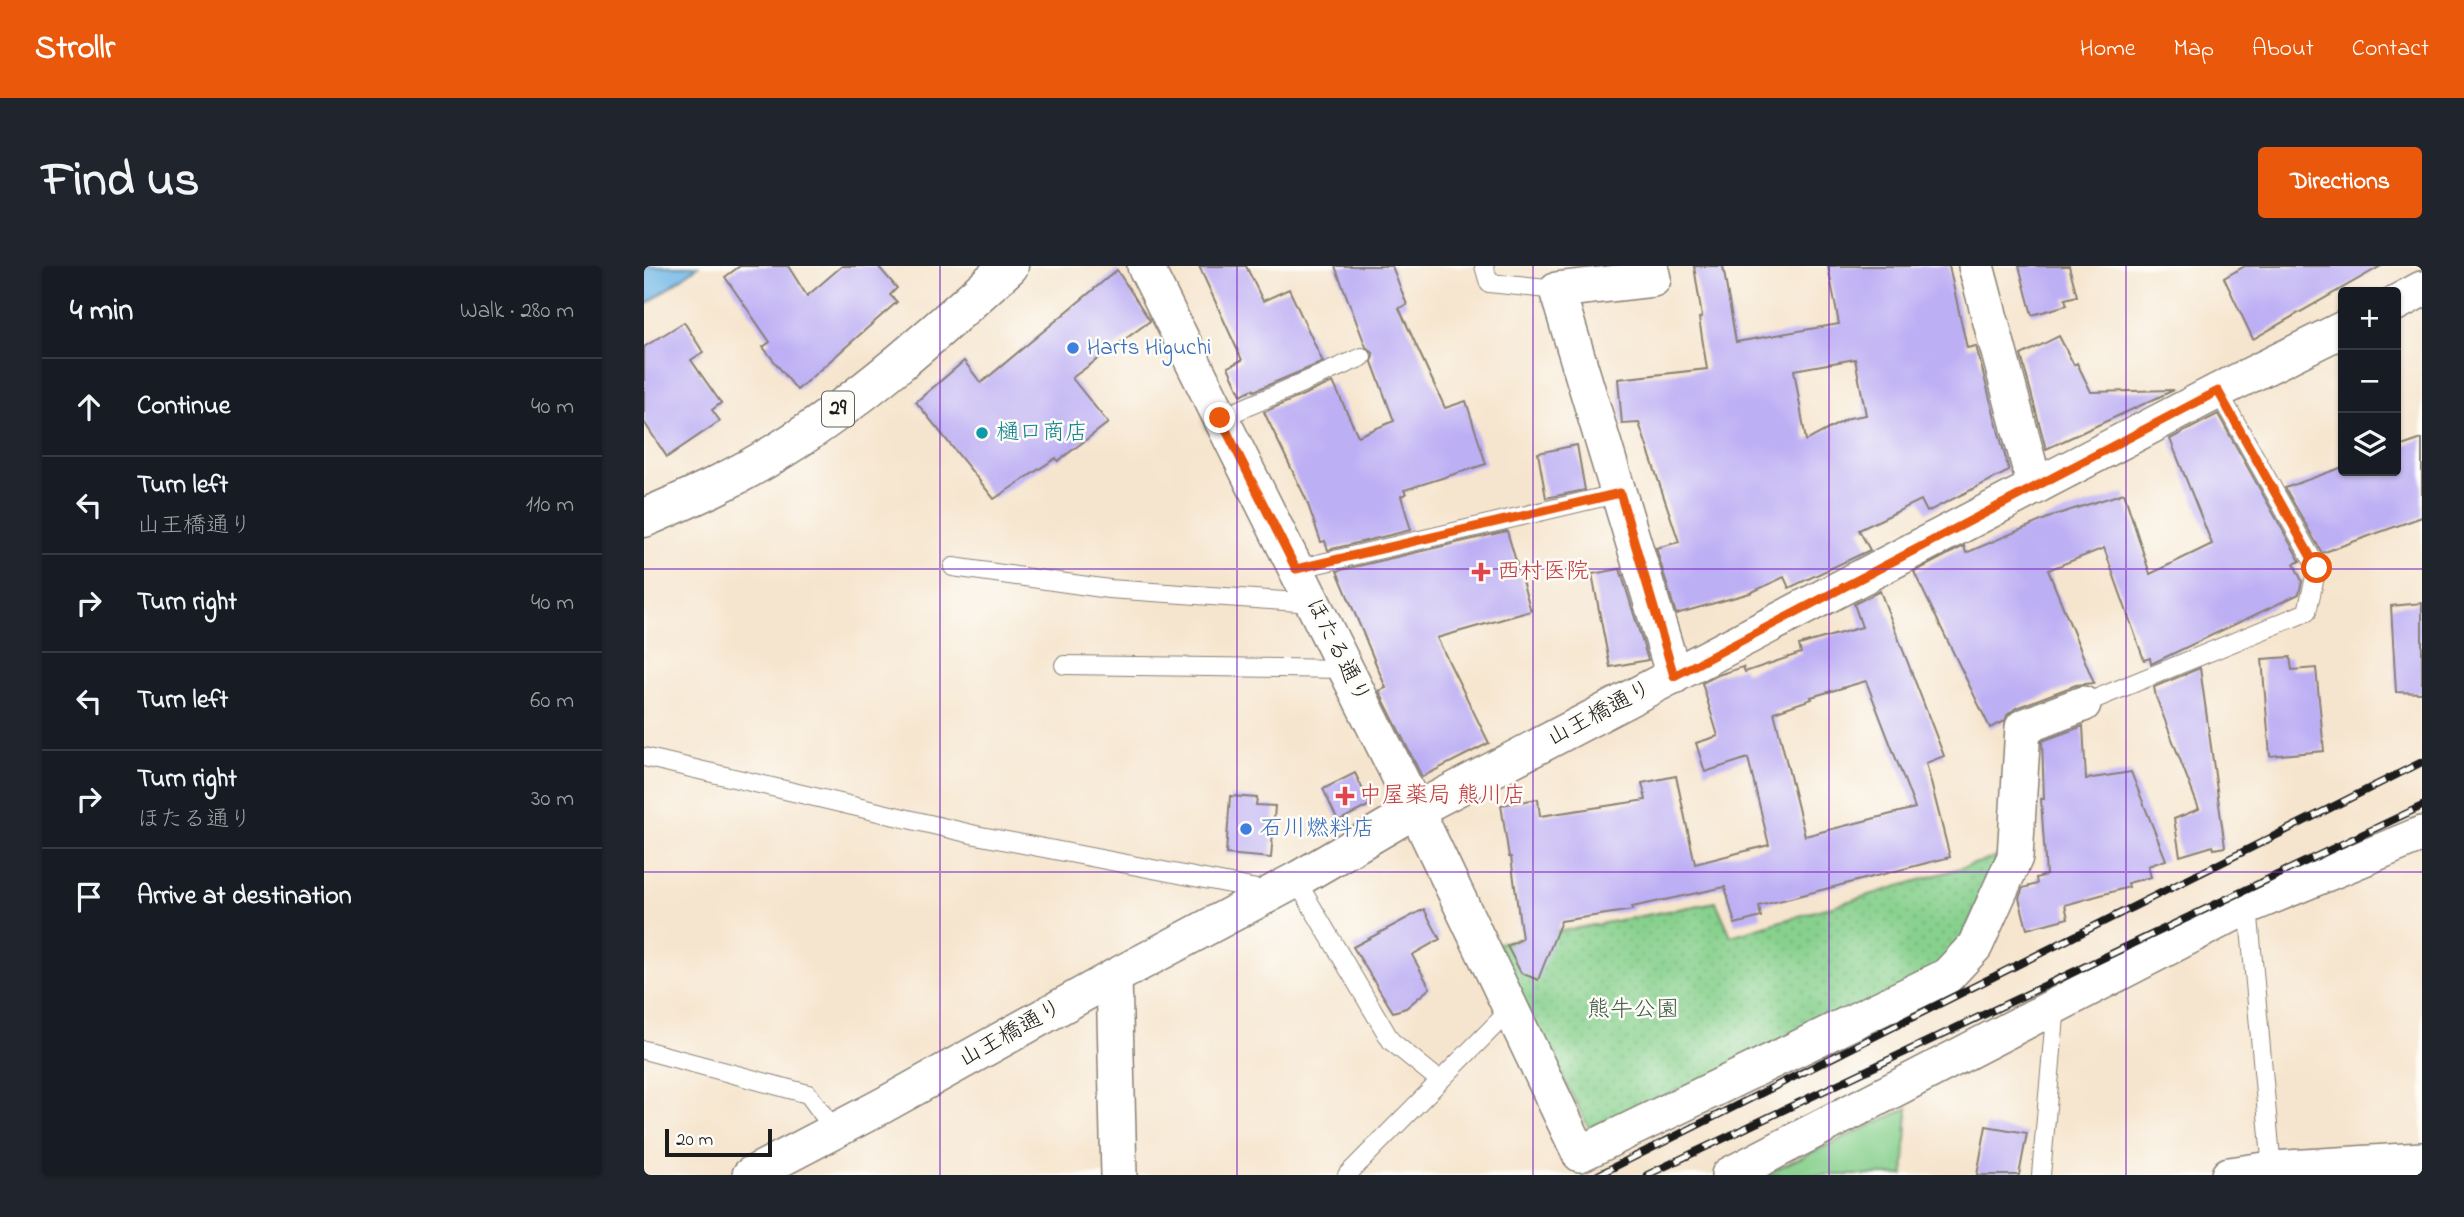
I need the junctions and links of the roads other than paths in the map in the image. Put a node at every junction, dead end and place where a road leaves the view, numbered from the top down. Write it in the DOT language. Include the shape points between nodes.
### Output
graph roads {
  1 [pos="1009,266"];
  2 [pos="1145,266"];
  3 [pos="1484,266"];
  4 [pos="1650,266"];
  5 [pos="1976,266"];
  6 [pos="2422,289"];
  7 [pos="1557,290"];
  8 [pos="2401,300"];
  9 [pos="2338,331"];
  10 [pos="1362,357"];
  11 [pos="2218,391"];
  12 [pos="1220,418"];
  13 [pos="2035,487"];
  14 [pos="1620,493"];
  15 [pos="644,518"];
  16 [pos="953,567"];
  17 [pos="1296,569"];
  18 [pos="1313,603"];
  19 [pos="1064,665"];
  20 [pos="1346,669"];
  21 [pos="1674,676"];
  22 [pos="2083,704"];
  23 [pos="644,757"];
  24 [pos="1416,810"];
  25 [pos="2422,834"];
  26 [pos="1284,886"];
  27 [pos="2248,906"];
  28 [pos="1114,977"];
  29 [pos="2056,1005"];
  30 [pos="1511,1009"];
  31 [pos="644,1050"];
  32 [pos="1439,1080"];
  33 [pos="835,1131"];
  34 [pos="2422,1160"];
  35 [pos="2272,1169"];
  36 [pos="750,1175"];
  37 [pos="1119,1175"];
  38 [pos="1347,1175"];
  39 [pos="1729,1175"];
  40 [pos="2041,1175"];
  41 [pos="2230,1175"];
  1 -- 15 [label="main road, 29" via="931,336 782,449 692,498"];
  2 -- 12 [label="street, ほたる通り"];
  3 -- 7 [label="lane" via="1489,283"];
  4 -- 7 [label="street" via="1653,279"];
  5 -- 13 [label="street"];
  6 -- 8 [label="street"];
  7 -- 14 [label="street"];
  9 -- 11 [label="street, 山王橋通り"];
  10 -- 12 [label="lane"];
  11 -- 13 [label="street, 山王橋通り"];
  11 -- 22 [label="lane" via="2317,568 2307,612"];
  12 -- 17 [label="street, ほたる通り"];
  13 -- 21 [label="street, 山王橋通り"];
  14 -- 17 [label="lane"];
  14 -- 21 [label="street"];
  16 -- 18 [label="lane" via="1109,589"];
  17 -- 18 [label="street, ほたる通り"];
  18 -- 20 [label="street, ほたる通り"];
  19 -- 20 [label="lane"];
  20 -- 24 [label="street, ほたる通り"];
  21 -- 24 [label="street, 山王橋通り"];
  22 -- 30 [label="street, ほたる通り" via="2024,727 2015,857 1975,946 1947,976 1580,1154"];
  23 -- 26 [label="lane" via="976,835"];
  24 -- 26 [label="street, 山王橋通り"];
  24 -- 30 [label="street, ほたる通り"];
  25 -- 27 [label="street"];
  26 -- 28 [label="street, 山王橋通り"];
  26 -- 32 [label="lane" via="1391,1041"];
  27 -- 29 [label="street"];
  27 -- 35 [label="lane"];
  28 -- 33 [label="street, 山王橋通り"];
  28 -- 37 [label="street"];
  29 -- 39 [label="street"];
  29 -- 40 [label="lane"];
  30 -- 32 [label="lane"];
  31 -- 33 [label="lane" via="808,1094"];
  32 -- 38 [label="lane"];
  33 -- 36 [label="street, 山王橋通り"];
  34 -- 35 [label="street"];
  35 -- 41 [label="street"];
}
